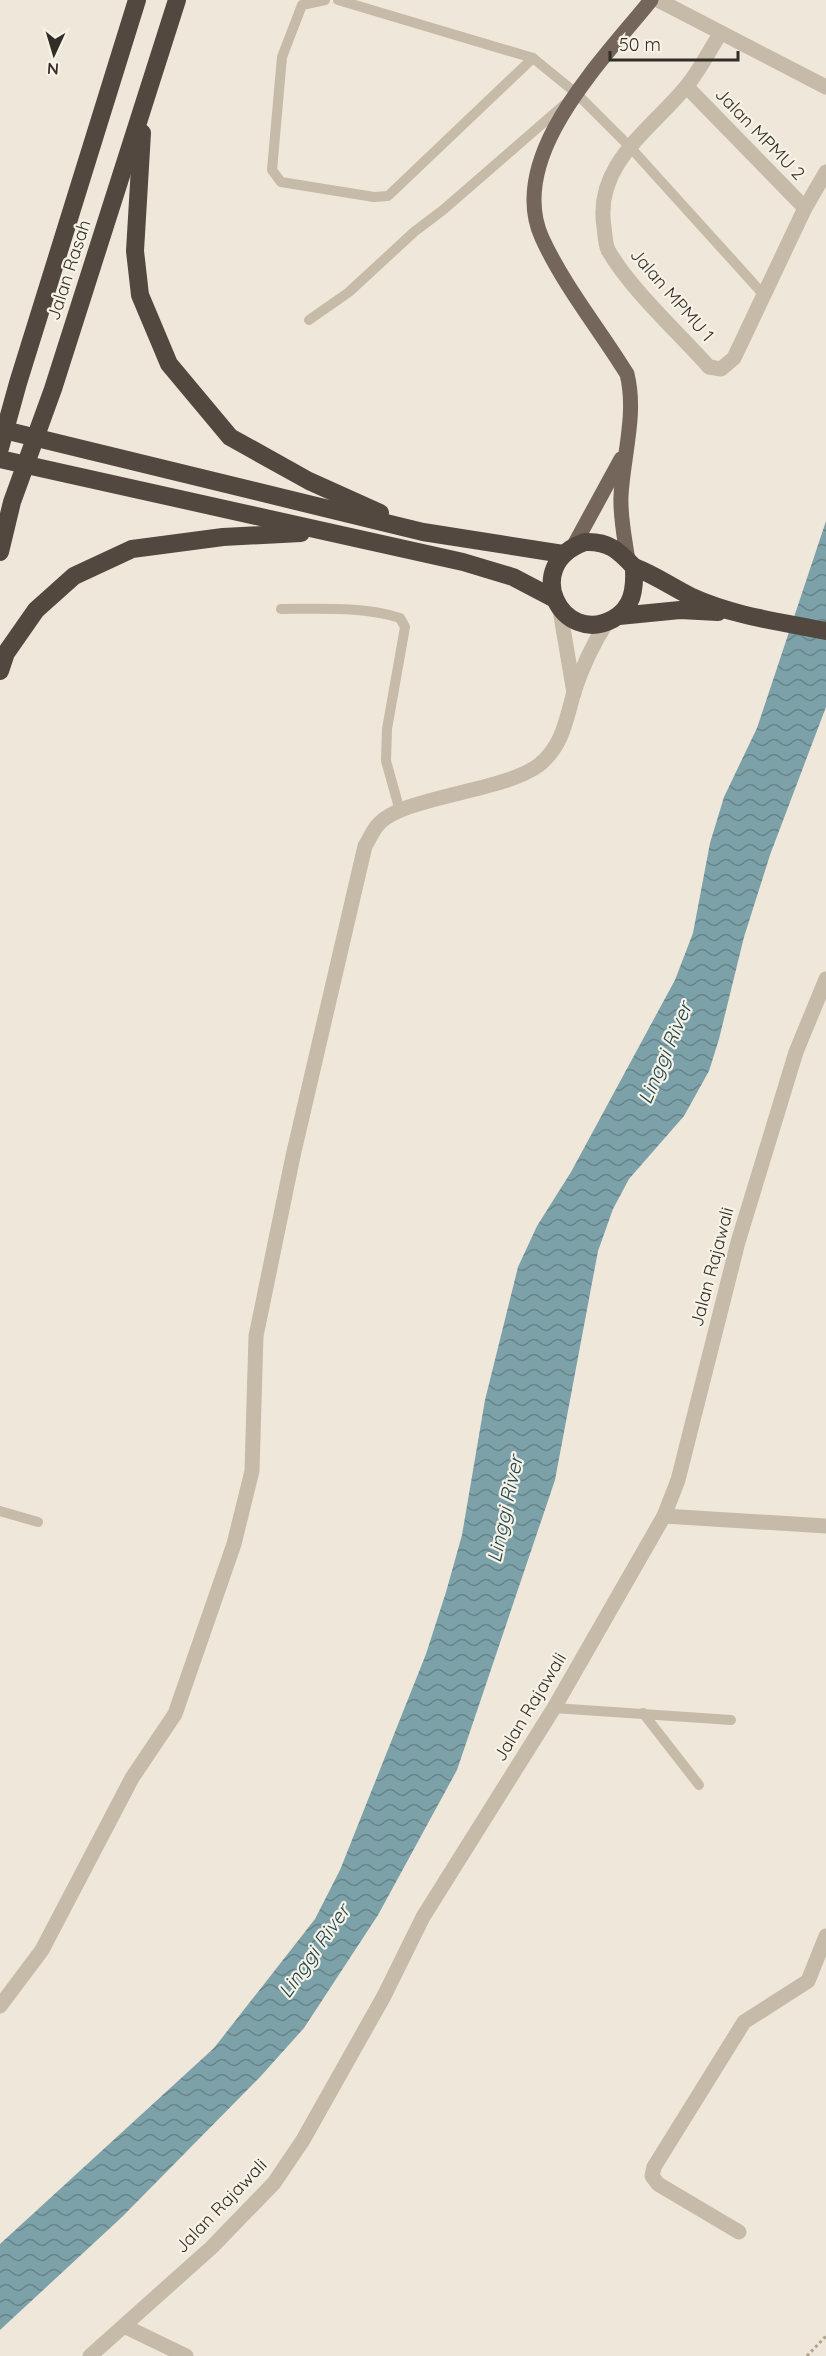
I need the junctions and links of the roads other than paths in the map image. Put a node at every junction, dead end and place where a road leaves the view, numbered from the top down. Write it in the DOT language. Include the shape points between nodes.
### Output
graph roads {
  1 [pos="137,0"];
  2 [pos="177,0"];
  3 [pos="325,0"];
  4 [pos="338,0"];
  5 [pos="651,0"];
  6 [pos="658,0"];
  7 [pos="720,34"];
  8 [pos="533,58"];
  9 [pos="687,87"];
  10 [pos="826,87"];
  11 [pos="577,94"];
  12 [pos="143,107"];
  13 [pos="630,147"];
  14 [pos="826,172"];
  15 [pos="805,208"];
  16 [pos="763,294"];
  17 [pos="309,320"];
  18 [pos="0,429"];
  19 [pos="0,448"];
  20 [pos="625,451"];
  21 [pos="0,459"];
  22 [pos="324,532"];
  23 [pos="423,532"];
  24 [pos="1,546"];
  25 [pos="568,550"];
  26 [pos="631,564"];
  27 [pos="557,604"];
  28 [pos="281,609"];
  29 [pos="741,613"];
  30 [pos="613,619"];
  31 [pos="826,631"];
  32 [pos="0,671"];
  33 [pos="574,693"];
  34 [pos="400,811"];
  35 [pos="826,979"];
  36 [pos="0,1511"];
  37 [pos="664,1516"];
  38 [pos="38,1522"];
  39 [pos="826,1526"];
  40 [pos="554,1708"];
  41 [pos="643,1713"];
  42 [pos="731,1720"];
  43 [pos="699,1785"];
  44 [pos="826,1936"];
  45 [pos="0,2006"];
  46 [pos="739,2232"];
  47 [pos="124,2326"];
  48 [pos="90,2356"];
  49 [pos="186,2356"];
  1 -- 19 [label="highway, Jalan Rasah"];
  2 -- 12 [label="highway, Jalan Rasah"];
  3 -- 8 [label="lane" via="302,5 282,57 272,170 281,182 388,196"];
  4 -- 8 [label="lane"];
  5 -- 11 [label="main road"];
  6 -- 7 [label="street"];
  7 -- 9 [label="street, Jalan MPMU 1"];
  7 -- 10 [label="street"];
  8 -- 11 [label="lane"];
  9 -- 13 [label="street, Jalan MPMU 1"];
  9 -- 15 [label="street, Jalan MPMU 2"];
  11 -- 13 [label="lane"];
  11 -- 17 [label="lane" via="349,292"];
  11 -- 20 [label="main road" via="549,136 538,163 534,208 542,237 627,374 632,394"];
  12 -- 23 [label="highway" via="135,251 140,295 169,364 231,437 309,481"];
  12 -- 24 [label="highway, Jalan Rasah" via="53,389 12,502"];
  13 -- 16 [label="lane"];
  13 -- 16 [label="street, Jalan MPMU 1" via="609,176 603,196 607,247 625,274 709,368 721,369 734,358"];
  14 -- 15 [label="street"];
  15 -- 16 [label="street"];
  18 -- 23 [label="highway"];
  20 -- 25 [label="main road"];
  20 -- 26 [label="main road" via="621,518"];
  21 -- 22 [label="highway"];
  22 -- 27 [label="highway" via="463,562 513,577"];
  22 -- 32 [label="highway" via="223,537 132,549 74,576 36,610 6,653"];
  23 -- 25 [label="highway"];
  25 -- 26 [label="highway" via="585,542 609,545"];
  25 -- 27 [label="highway" via="551,575"];
  26 -- 29 [label="highway" via="692,597"];
  26 -- 30 [label="highway" via="633,596"];
  27 -- 30 [label="highway" via="582,623 595,625"];
  27 -- 33 [label="street"];
  28 -- 34 [label="lane" via="353,611 400,618 405,627 387,729 386,761"];
  29 -- 30 [label="highway" via="680,610"];
  29 -- 31 [label="highway"];
  30 -- 33 [label="street" via="591,648"];
  33 -- 34 [label="street" via="566,727 555,749 538,765 509,780"];
  34 -- 45 [label="street" via="378,824 366,846 331,988 256,1336 252,1471 234,1544 191,1674 175,1714 132,1778 42,1950"];
  35 -- 37 [label="street, Jalan Rajawali" via="796,1052 745,1220 678,1480"];
  36 -- 38 [label="lane"];
  37 -- 39 [label="street"];
  37 -- 40 [label="street, Jalan Rajawali"];
  40 -- 41 [label="lane"];
  40 -- 47 [label="street, Jalan Rajawali" via="423,1917 355,2048 274,2183 212,2247"];
  41 -- 42 [label="lane"];
  41 -- 43 [label="lane"];
  44 -- 46 [label="street" via="808,1981 744,2022 654,2167 652,2176 658,2184"];
  47 -- 48 [label="street, Jalan Rajawali"];
  47 -- 49 [label="street"];
}
